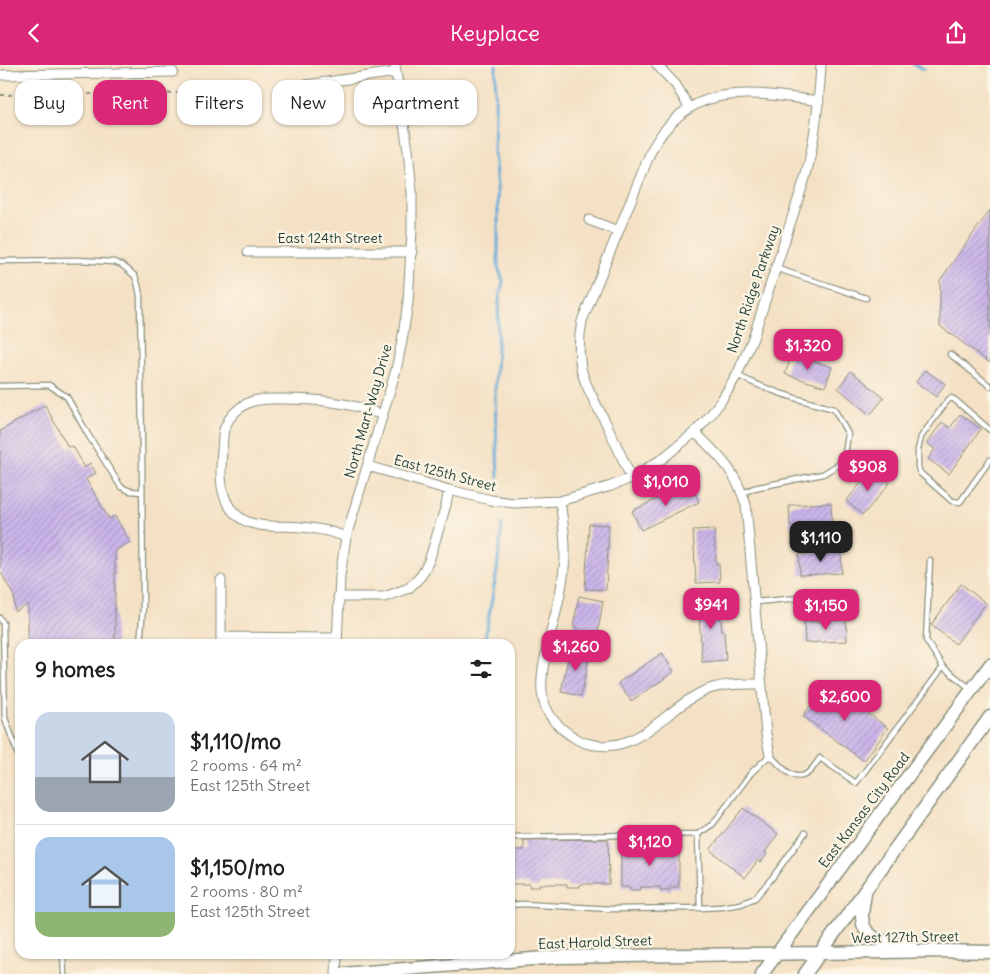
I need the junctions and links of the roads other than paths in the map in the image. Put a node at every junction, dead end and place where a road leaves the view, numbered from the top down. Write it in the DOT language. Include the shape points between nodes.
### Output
graph roads {
  1 [pos="657,65"];
  2 [pos="821,65"];
  3 [pos="395,68"];
  4 [pos="173,72"];
  5 [pos="0,75"];
  6 [pos="329,80"];
  7 [pos="819,101"];
  8 [pos="689,107"];
  9 [pos="589,219"];
  10 [pos="618,231"];
  11 [pos="248,252"];
  12 [pos="412,252"];
  13 [pos="0,261"];
  14 [pos="776,268"];
  15 [pos="866,298"];
  16 [pos="950,355"];
  17 [pos="737,375"];
  18 [pos="0,386"];
  19 [pos="990,386"];
  20 [pos="383,415"];
  21 [pos="990,430"];
  22 [pos="696,432"];
  23 [pos="990,460"];
  24 [pos="368,466"];
  25 [pos="984,468"];
  26 [pos="990,472"];
  27 [pos="631,478"];
  28 [pos="449,490"];
  29 [pos="142,492"];
  30 [pos="743,493"];
  31 [pos="560,501"];
  32 [pos="346,537"];
  33 [pos="930,561"];
  34 [pos="221,580"];
  35 [pos="852,593"];
  36 [pos="338,597"];
  37 [pos="755,602"];
  38 [pos="0,618"];
  39 [pos="140,639"];
  40 [pos="221,639"];
  41 [pos="336,639"];
  42 [pos="990,665"];
  43 [pos="943,667"];
  44 [pos="762,684"];
  45 [pos="972,690"];
  46 [pos="990,717"];
  47 [pos="15,745"];
  48 [pos="770,755"];
  49 [pos="805,833"];
  50 [pos="698,834"];
  51 [pos="515,837"];
  52 [pos="865,892"];
  53 [pos="515,905"];
  54 [pos="700,907"];
  55 [pos="943,951"];
  56 [pos="990,952"];
  57 [pos="777,953"];
  58 [pos="820,953"];
  59 [pos="515,958"];
  60 [pos="63,959"];
  61 [pos="337,959"];
  62 [pos="484,959"];
  63 [pos="64,974"];
  64 [pos="336,974"];
  65 [pos="341,974"];
  66 [pos="762,974"];
  67 [pos="805,974"];
  1 -- 8 [label="street" via="676,85"];
  2 -- 7 [label="street, North Ridge Parkway"];
  3 -- 6 [label="street"];
  3 -- 12 [label="street, North Mart-Way Drive" via="412,192"];
  4 -- 5 [label="street"];
  7 -- 8 [label="street" via="732,94"];
  7 -- 14 [label="street, North Ridge Parkway" via="806,175"];
  8 -- 10 [label="street" via="657,140"];
  9 -- 10 [label="street"];
  10 -- 27 [label="street" via="582,321 579,347 584,380"];
  11 -- 12 [label="street, East 124th Street"];
  12 -- 20 [label="street, North Mart-Way Drive" via="402,341"];
  13 -- 29 [label="lane" via="114,262 135,276 140,296"];
  14 -- 15 [label="lane"];
  14 -- 17 [label="street, North Ridge Parkway"];
  16 -- 19 [label="lane"];
  17 -- 22 [label="street, North Ridge Parkway"];
  17 -- 30 [label="lane" via="794,398 834,409 848,433 844,461 823,474"];
  18 -- 29 [label="lane" via="49,385 67,397 121,487"];
  20 -- 24 [label="street, North Mart-Way Drive"];
  20 -- 32 [label="street" via="343,403 270,399 248,403 233,414 224,428 222,492 228,506 241,519 253,525 325,529"];
  21 -- 25 [label="lane" via="951,398 920,437 920,473 952,501 960,502"];
  22 -- 27 [label="street, North Ridge Parkway"];
  22 -- 30 [label="street" via="731,469"];
  23 -- 25 [label="lane"];
  24 -- 28 [label="street, East 125th Street"];
  24 -- 32 [label="street, North Mart-Way Drive"];
  25 -- 26 [label="lane"];
  27 -- 31 [label="street, East 125th Street"];
  28 -- 31 [label="street, East 125th Street" via="514,503"];
  28 -- 36 [label="street" via="429,561 409,588 384,597"];
  29 -- 39 [label="lane"];
  30 -- 37 [label="street"];
  31 -- 44 [label="street" via="565,537 564,568 541,677 546,708 561,729 588,744 618,744 645,732 703,691 722,685"];
  32 -- 36 [label="street, North Mart-Way Drive"];
  33 -- 43 [label="lane" via="926,640"];
  34 -- 40 [label="street"];
  35 -- 37 [label="lane"];
  36 -- 41 [label="street, North Mart-Way Drive"];
  37 -- 44 [label="street"];
  38 -- 47 [label="lane" via="3,623 5,718"];
  42 -- 45 [label="main road, East Kansas City Road"];
  43 -- 45 [label="lane"];
  43 -- 48 [label="lane" via="856,783 820,757 809,772 796,777"];
  44 -- 48 [label="street"];
  45 -- 57 [label="main road, East Kansas City Road"];
  46 -- 52 [label="main road"];
  48 -- 50 [label="lane" via="751,773 713,824"];
  49 -- 54 [label="lane" via="755,898 741,904"];
  50 -- 51 [label="lane"];
  50 -- 54 [label="lane"];
  52 -- 55 [label="main road" via="863,926 873,938"];
  52 -- 58 [label="main road"];
  53 -- 54 [label="lane" via="612,909"];
  55 -- 56 [label="main road, West 127th Street"];
  55 -- 58 [label="main road, West 127th Street"];
  57 -- 58 [label="main road, East Harold Street"];
  57 -- 59 [label="main road, East Harold Street"];
  57 -- 66 [label="main road, East Kansas City Road"];
  58 -- 67 [label="main road"];
  60 -- 63 [label="lane"];
  61 -- 64 [label="street"];
  62 -- 65 [label="main road, East Harold Street"];
}
